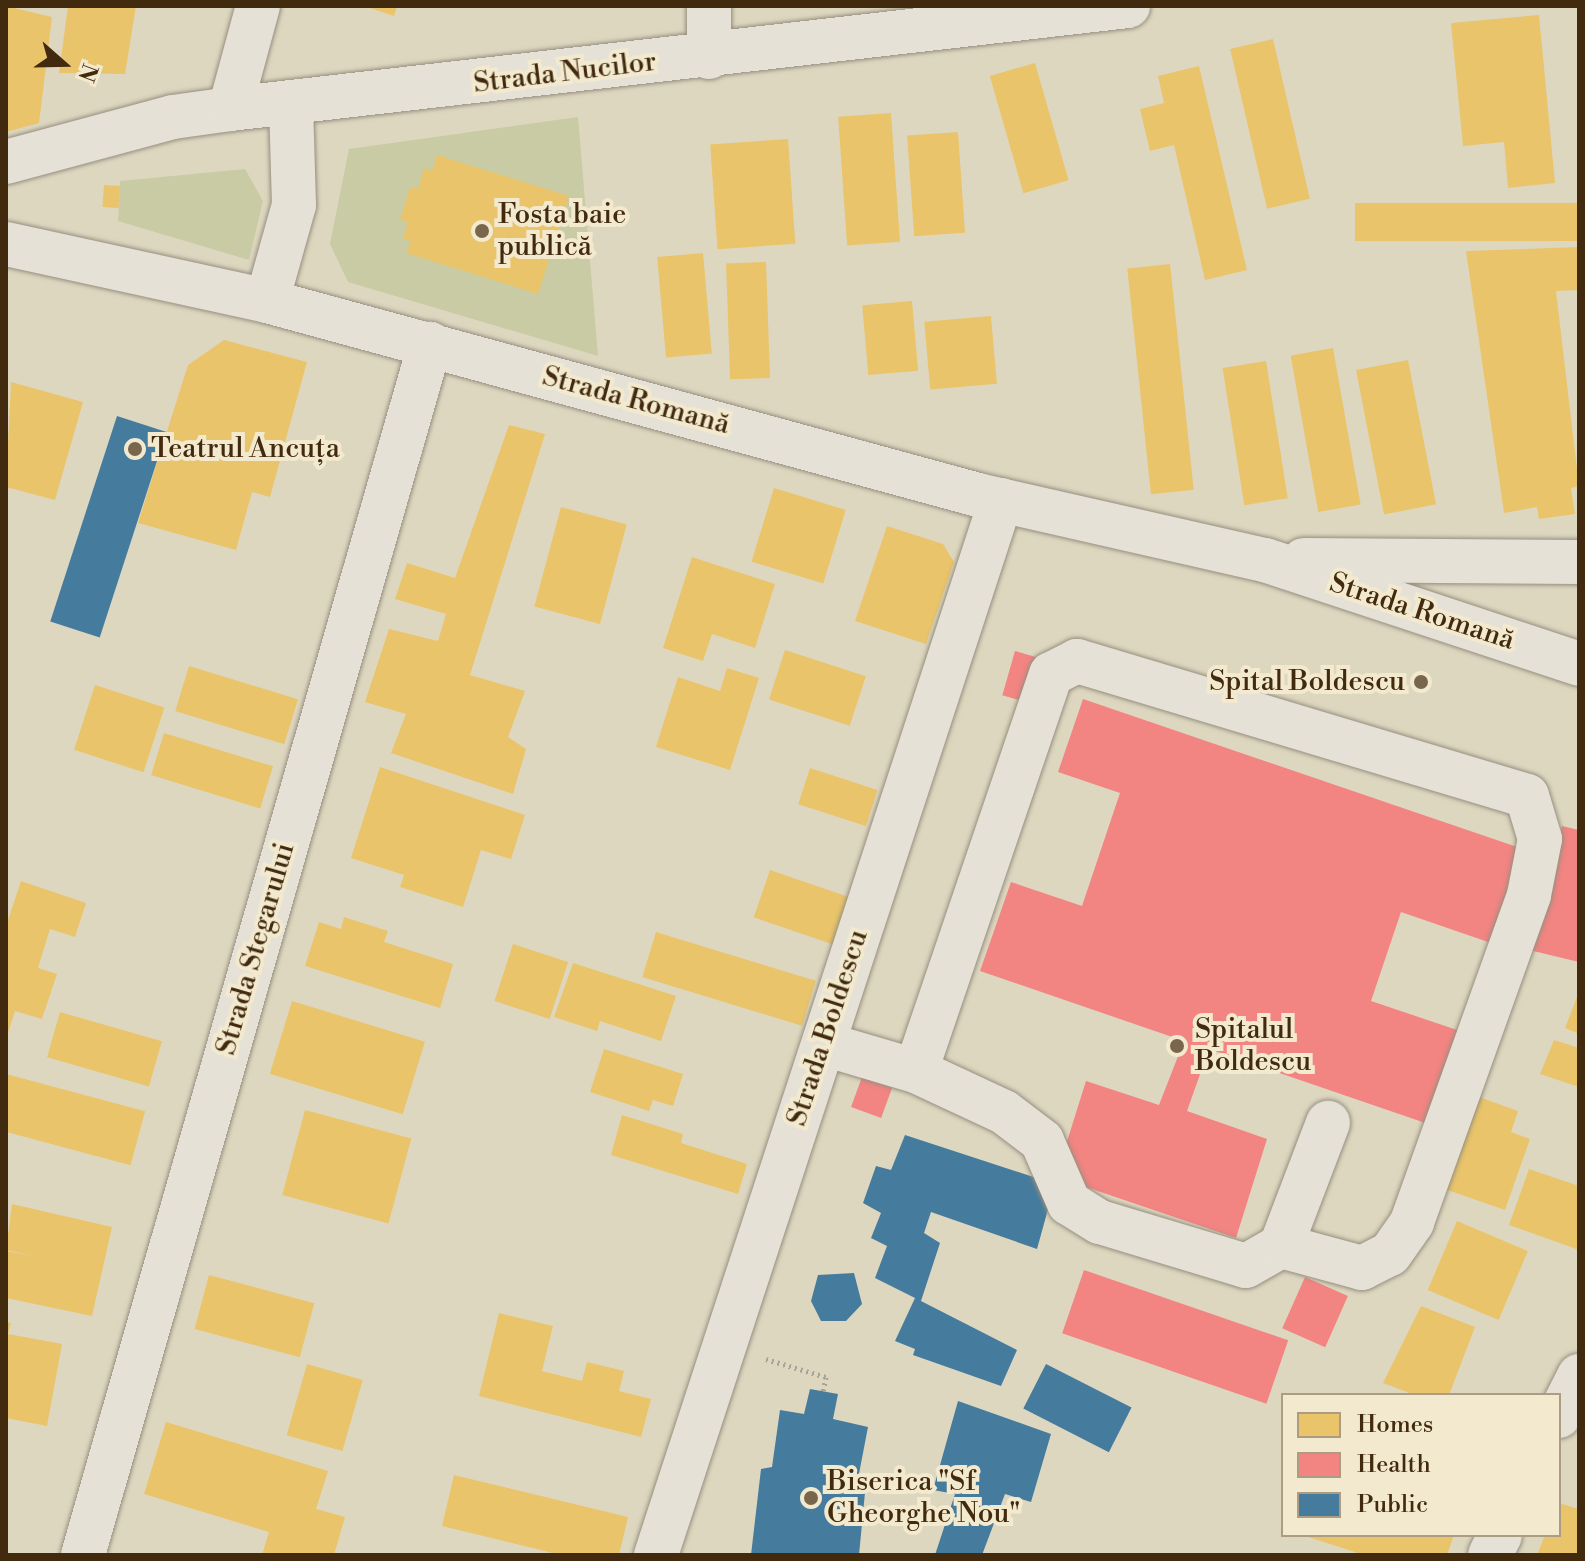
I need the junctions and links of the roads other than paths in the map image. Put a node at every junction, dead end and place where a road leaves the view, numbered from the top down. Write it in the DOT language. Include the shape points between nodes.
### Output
graph roads {
  1 [pos="258,6"];
  2 [pos="709,6"];
  3 [pos="1128,6"];
  4 [pos="947,16"];
  5 [pos="709,57"];
  6 [pos="291,105"];
  7 [pos="230,109"];
  8 [pos="6,162"];
  9 [pos="6,244"];
  10 [pos="267,301"];
  11 [pos="430,344"];
  12 [pos="1001,500"];
  13 [pos="1265,560"];
  14 [pos="1579,562"];
  15 [pos="1579,664"];
  16 [pos="824,1044"];
  17 [pos="916,1071"];
  18 [pos="1328,1123"];
  19 [pos="1281,1246"];
  20 [pos="1579,1376"];
  21 [pos="1561,1412"];
  22 [pos="1499,1537"];
  23 [pos="83,1555"];
  24 [pos="656,1555"];
  25 [pos="1490,1555"];
  1 -- 7 [label="street"];
  2 -- 5 [label="street"];
  3 -- 4 [label="street, Strada Nucilor"];
  4 -- 5 [label="street, Strada Nucilor"];
  5 -- 6 [label="street, Strada Nucilor"];
  6 -- 7 [label="street, Strada Nucilor"];
  6 -- 10 [label="street" via="294,205"];
  7 -- 8 [label="street, Strada Nucilor" via="173,117"];
  9 -- 10 [label="street, Strada Romană"];
  10 -- 11 [label="street, Strada Romană"];
  11 -- 12 [label="street, Strada Romană"];
  11 -- 23 [label="street, Strada Stegarului"];
  12 -- 13 [label="street, Strada Romană"];
  12 -- 16 [label="street, Strada Boldescu"];
  13 -- 14 [label="street, Strada Romană"];
  13 -- 15 [label="street, Strada Romană"];
  16 -- 17 [label="street"];
  16 -- 24 [label="street, Strada Boldescu"];
  17 -- 19 [label="street" via="1004,1112 1042,1141 1069,1203 1100,1222 1246,1266"];
  17 -- 19 [label="street" via="1051,674 1077,661 1527,796 1540,839 1529,895 1412,1222 1390,1254 1362,1268"];
  18 -- 19 [label="street"];
  20 -- 21 [label="street"];
  22 -- 25 [label="street"];
}
